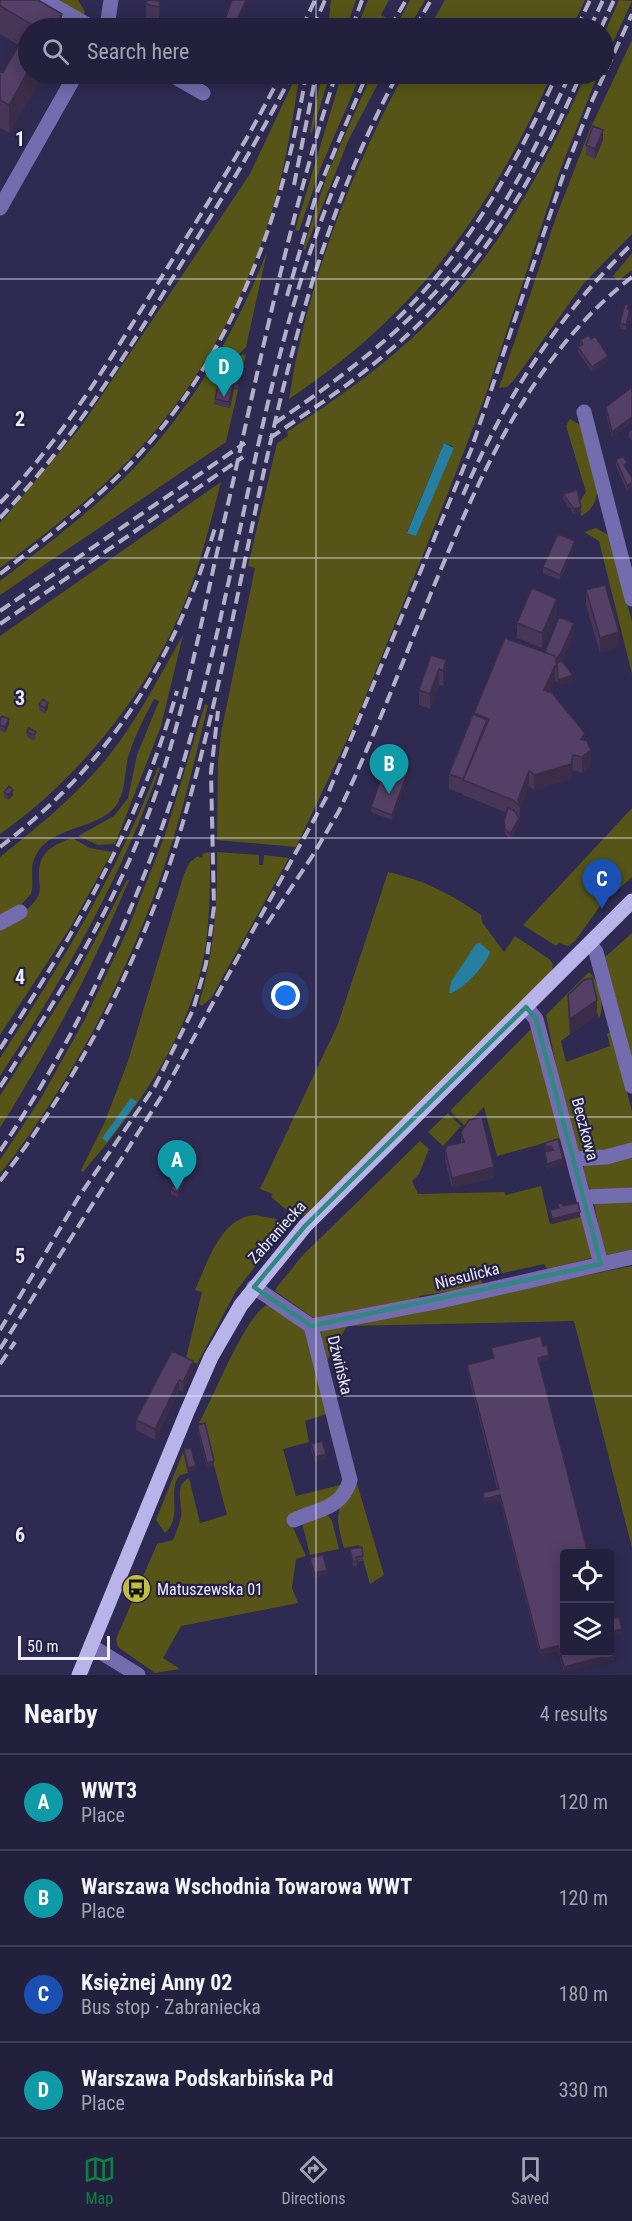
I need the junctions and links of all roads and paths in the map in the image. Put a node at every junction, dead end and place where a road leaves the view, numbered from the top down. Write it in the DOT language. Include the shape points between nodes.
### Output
graph roads {
  1 [pos="44,0"];
  2 [pos="111,0"];
  3 [pos="76,18"];
  4 [pos="108,18"];
  5 [pos="70,84"];
  6 [pos="188,84"];
  7 [pos="204,93"];
  8 [pos="0,208"];
  9 [pos="584,412"];
  10 [pos="632,599"];
  11 [pos="632,901"];
  12 [pos="20,912"];
  13 [pos="0,923"];
  14 [pos="590,944"];
  15 [pos="526,1007"];
  16 [pos="632,1086"];
  17 [pos="632,1150"];
  18 [pos="574,1159"];
  19 [pos="632,1195"];
  20 [pos="585,1197"];
  21 [pos="632,1257"];
  22 [pos="601,1264"];
  23 [pos="254,1287"];
  24 [pos="310,1326"];
  25 [pos="294,1520"];
  26 [pos="91,1646"];
  27 [pos="79,1675"];
  28 [pos="138,1675"];
  1 -- 3 [label="street"];
  2 -- 4 [label="street"];
  5 -- 8 [label="street"];
  6 -- 7 [label="street"];
  9 -- 10 [label="street"];
  11 -- 14 [label="main road, Zabraniecka"];
  12 -- 13 [label="street"];
  14 -- 15 [label="main road, Zabraniecka"];
  14 -- 16 [label="street" via="596,952"];
  15 -- 18 [label="street, Beczkowa" via="536,1019"];
  15 -- 23 [label="main road, Zabraniecka" via="304,1226"];
  17 -- 18 [label="street"];
  18 -- 20 [label="street, Beczkowa"];
  19 -- 20 [label="street"];
  20 -- 22 [label="street, Beczkowa"];
  21 -- 22 [label="street, Niesulicka"];
  22 -- 24 [label="street, Niesulicka"];
  23 -- 24 [label="street, Dźwińska"];
  23 -- 26 [label="main road, Zabraniecka" via="229,1323 191,1403"];
  24 -- 25 [label="street, Dźwińska" via="350,1480 338,1503"];
  26 -- 27 [label="main road, Zabraniecka"];
  26 -- 28 [label="street"];
}
